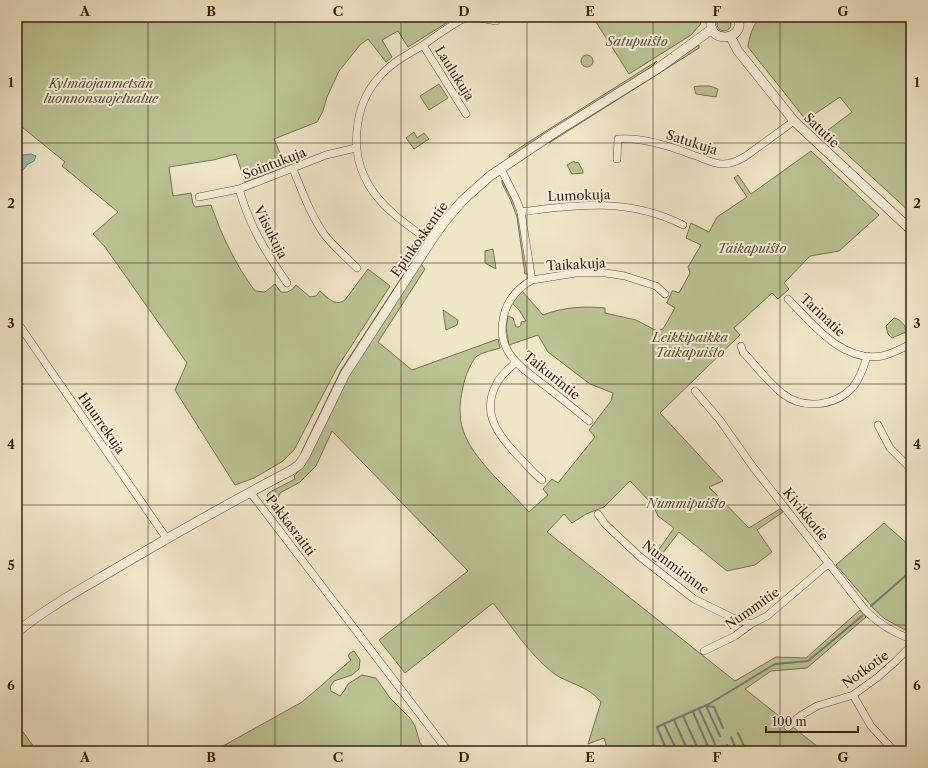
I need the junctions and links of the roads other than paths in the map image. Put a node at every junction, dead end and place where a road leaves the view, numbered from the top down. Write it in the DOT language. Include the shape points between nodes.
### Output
graph roads {
  1 [pos="468,17"];
  2 [pos="475,17"];
  3 [pos="712,17"];
  4 [pos="738,17"];
  5 [pos="496,21"];
  6 [pos="712,29"];
  7 [pos="730,36"];
  8 [pos="422,45"];
  9 [pos="466,114"];
  10 [pos="794,121"];
  11 [pos="356,148"];
  12 [pos="617,160"];
  13 [pos="293,169"];
  14 [pos="501,169"];
  15 [pos="239,189"];
  16 [pos="200,197"];
  17 [pos="522,212"];
  18 [pos="683,225"];
  19 [pos="911,230"];
  20 [pos="431,241"];
  21 [pos="357,268"];
  22 [pos="532,280"];
  23 [pos="287,283"];
  24 [pos="665,294"];
  25 [pos="788,299"];
  26 [pos="17,322"];
  27 [pos="911,344"];
  28 [pos="741,346"];
  29 [pos="867,356"];
  30 [pos="515,363"];
  31 [pos="694,391"];
  32 [pos="589,421"];
  33 [pos="878,426"];
  34 [pos="911,468"];
  35 [pos="542,480"];
  36 [pos="250,492"];
  37 [pos="598,514"];
  38 [pos="167,539"];
  39 [pos="829,563"];
  40 [pos="751,624"];
  41 [pos="17,632"];
  42 [pos="911,639"];
  43 [pos="911,646"];
  44 [pos="704,651"];
  45 [pos="853,695"];
  46 [pos="788,727"];
  47 [pos="448,751"];
  48 [pos="894,751"];
  1 -- 8 [label="street"];
  2 -- 5 [label="street"];
  3 -- 6 [label="street"];
  4 -- 7 [label="street" via="739,26"];
  6 -- 7 [label="street" via="719,36"];
  6 -- 14 [label="street, Epinkoskentie" via="657,69"];
  7 -- 10 [label="street, Satutie" via="738,51"];
  8 -- 9 [label="street, Laulukuja"];
  8 -- 11 [label="street" via="392,65 369,91 360,112"];
  10 -- 12 [label="street, Satukuja" via="746,156 728,164 717,164 656,143 628,139 618,140"];
  10 -- 19 [label="street, Satutie"];
  11 -- 13 [label="street, Sointukuja" via="326,155"];
  11 -- 20 [label="street" via="360,168 378,199 389,211"];
  13 -- 15 [label="street, Sointukuja"];
  13 -- 21 [label="street" via="318,224"];
  14 -- 17 [label="street"];
  14 -- 20 [label="street, Epinkoskentie" via="462,201"];
  15 -- 16 [label="street, Sointukuja"];
  15 -- 23 [label="street, Viisukuja" via="263,248"];
  17 -- 18 [label="street, Lumokuja" via="568,206 612,205 665,216"];
  17 -- 22 [label="street"];
  20 -- 36 [label="street, Epinkoskentie" via="347,370 303,460 290,471"];
  22 -- 24 [label="street, Taikakuja" via="574,273 606,272 656,286"];
  22 -- 30 [label="street, Taikurintie" via="524,285 507,305 502,322 504,342"];
  25 -- 29 [label="street, Tarinatie" via="832,342"];
  26 -- 38 [label="street, Huurrekuja"];
  27 -- 29 [label="street, Tarinatie" via="885,355"];
  28 -- 29 [label="street" via="742,352 784,394 808,404 827,402 846,393 860,376"];
  30 -- 32 [label="street, Taikurintie"];
  30 -- 35 [label="street" via="497,383 491,399 493,424 503,439"];
  31 -- 39 [label="street, Kivikkotie" via="719,419 753,467"];
  33 -- 34 [label="street" via="890,448"];
  36 -- 38 [label="street, Pakkasraitti"];
  36 -- 47 [label="street, Pakkasraitti"];
  37 -- 40 [label="street, Nummirinne" via="639,556 694,600"];
  38 -- 41 [label="street, Pakkasraitti" via="36,616"];
  39 -- 40 [label="street, Nummitie" via="767,616"];
  39 -- 42 [label="street, Kivikkotie" via="873,618"];
  40 -- 44 [label="street, Nummitie" via="735,636"];
  43 -- 45 [label="street, Notkotie" via="896,662"];
  45 -- 46 [label="street, Notkotie" via="817,706"];
  45 -- 48 [label="street" via="872,726"];
}
